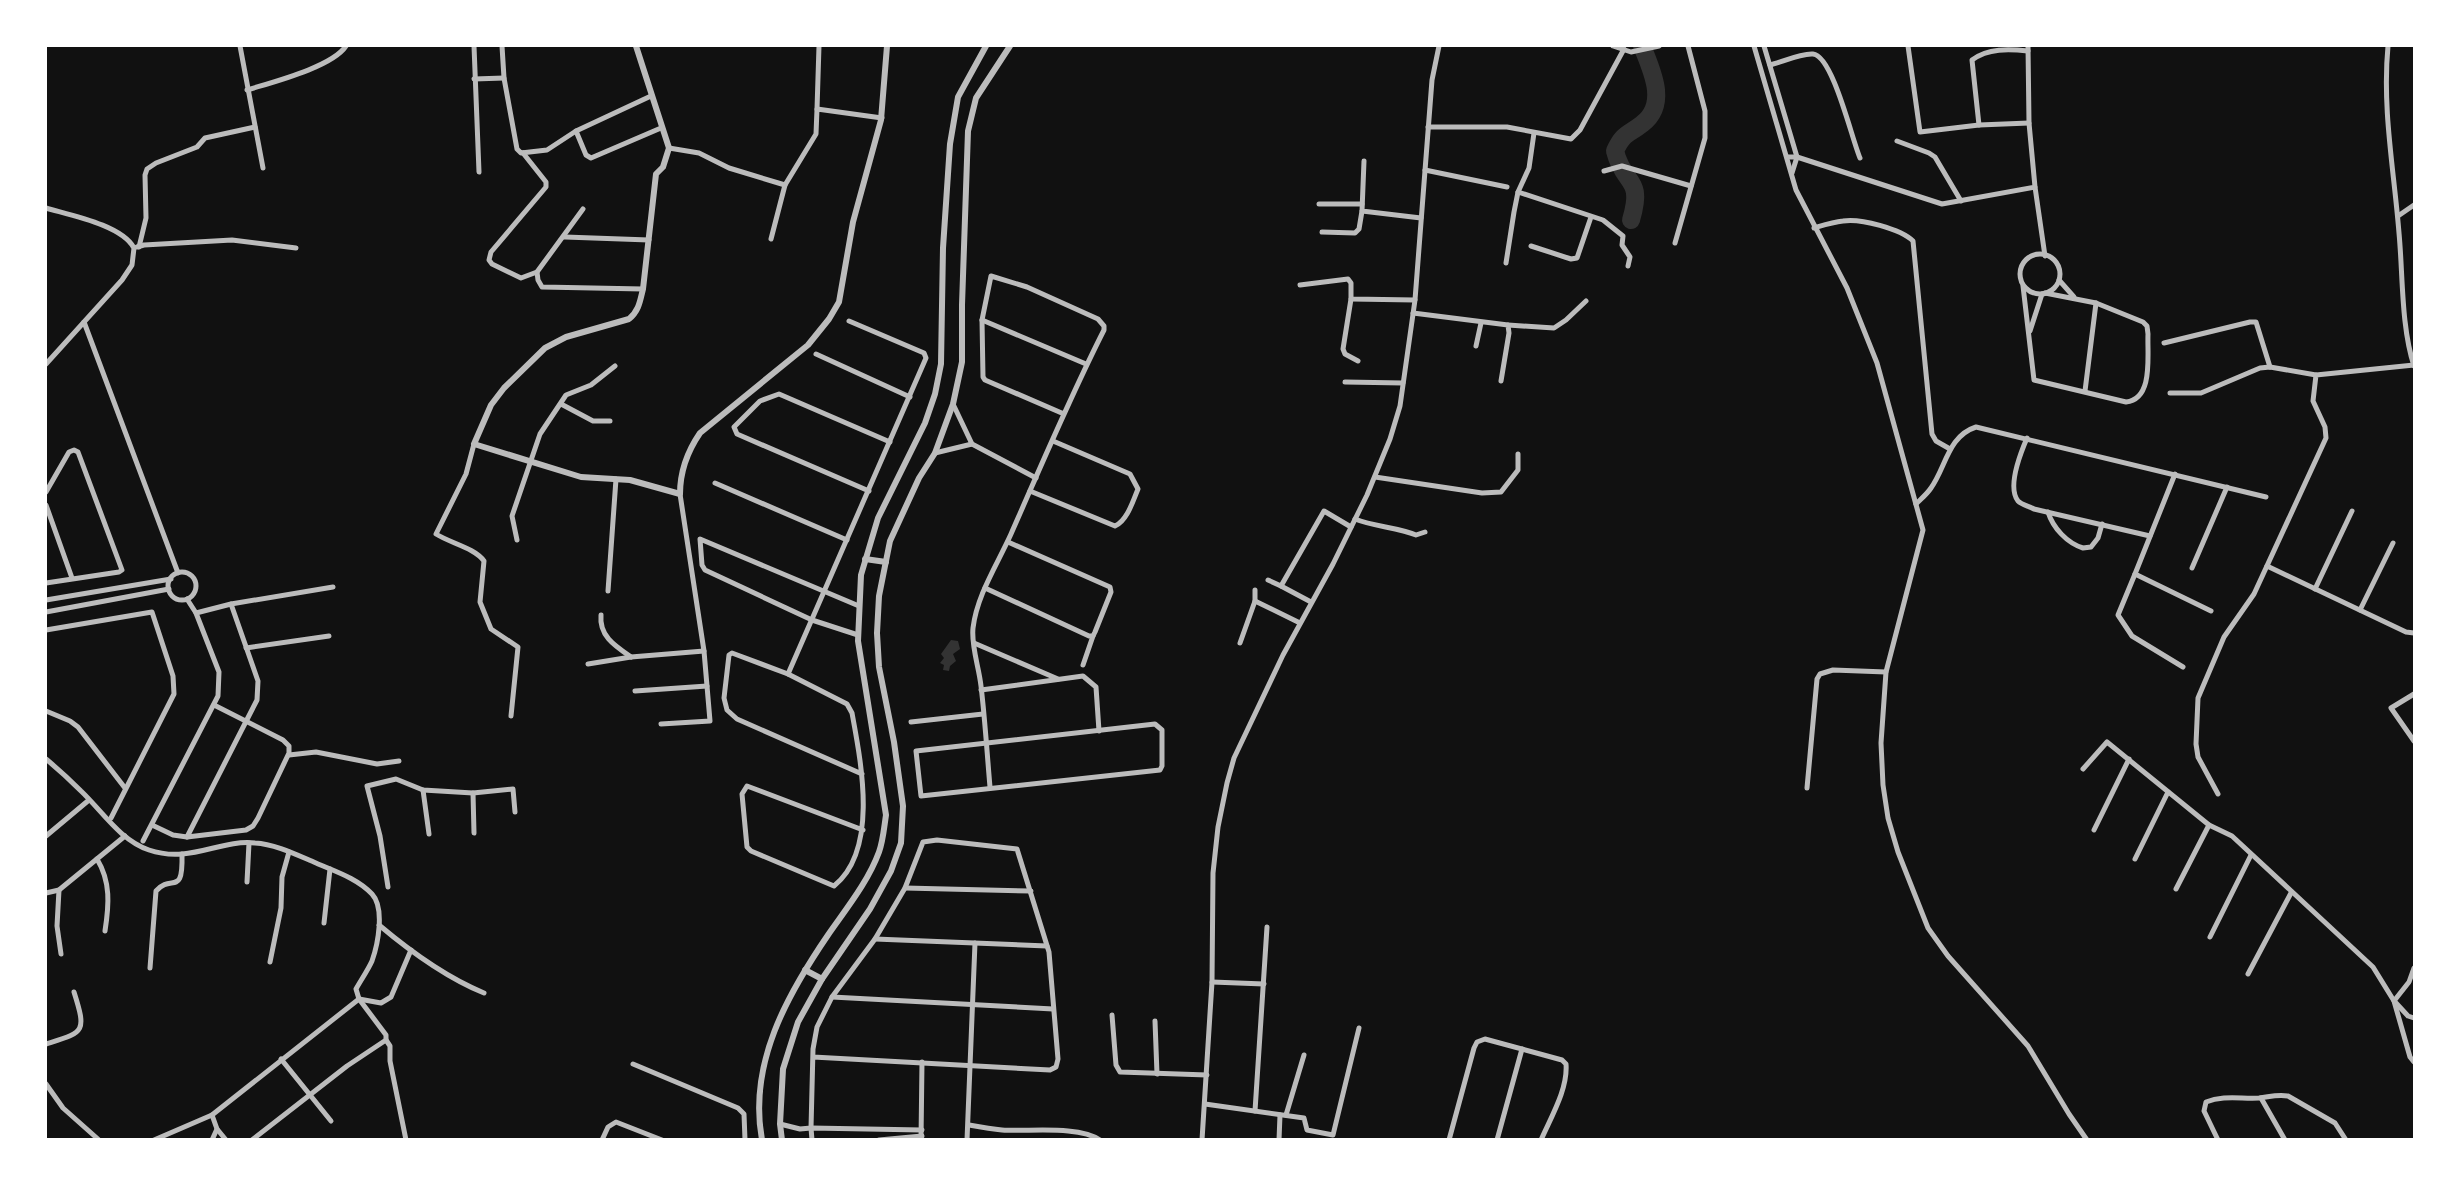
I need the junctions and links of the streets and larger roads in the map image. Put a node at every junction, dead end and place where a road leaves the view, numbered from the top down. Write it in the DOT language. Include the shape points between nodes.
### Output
graph roads {
  1 [pos="240,46"];
  2 [pos="346,46"];
  3 [pos="474,46"];
  4 [pos="502,46"];
  5 [pos="636,46"];
  6 [pos="819,46"];
  7 [pos="887,46"];
  8 [pos="986,46"];
  9 [pos="1010,46"];
  10 [pos="1439,46"];
  11 [pos="1613,46"];
  12 [pos="1659,46"];
  13 [pos="1688,46"];
  14 [pos="1754,46"];
  15 [pos="1764,46"];
  16 [pos="1908,46"];
  17 [pos="2388,46"];
  18 [pos="2028,48"];
  19 [pos="1628,50"];
  20 [pos="1770,65"];
  21 [pos="504,78"];
  22 [pos="474,79"];
  23 [pos="247,90"];
  24 [pos="651,96"];
  25 [pos="817,109"];
  26 [pos="882,118"];
  27 [pos="2029,123"];
  28 [pos="1979,125"];
  29 [pos="255,127"];
  30 [pos="1428,127"];
  31 [pos="661,128"];
  32 [pos="576,131"];
  33 [pos="1535,133"];
  34 [pos="1897,141"];
  35 [pos="669,148"];
  36 [pos="523,153"];
  37 [pos="1797,157"];
  38 [pos="1788,158"];
  39 [pos="1860,158"];
  40 [pos="1364,161"];
  41 [pos="263,168"];
  42 [pos="1606,169"];
  43 [pos="1425,170"];
  44 [pos="479,172"];
  45 [pos="1792,173"];
  46 [pos="785,185"];
  47 [pos="1691,186"];
  48 [pos="1507,187"];
  49 [pos="2035,187"];
  50 [pos="1518,192"];
  51 [pos="1961,201"];
  52 [pos="1319,204"];
  53 [pos="2414,205"];
  54 [pos="46,208"];
  55 [pos="1362,208"];
  56 [pos="583,209"];
  57 [pos="2398,216"];
  58 [pos="1591,217"];
  59 [pos="1421,218"];
  60 [pos="1814,228"];
  61 [pos="1322,232"];
  62 [pos="565,237"];
  63 [pos="771,239"];
  64 [pos="649,240"];
  65 [pos="1675,243"];
  66 [pos="1531,246"];
  67 [pos="137,247"];
  68 [pos="296,248"];
  69 [pos="2045,256"];
  70 [pos="1506,263"];
  71 [pos="1628,267"];
  72 [pos="537,272"];
  73 [pos="2059,280"];
  74 [pos="1300,285"];
  75 [pos="2024,286"];
  76 [pos="643,289"];
  77 [pos="2043,294"];
  78 [pos="2074,297"];
  79 [pos="1351,299"];
  80 [pos="1415,300"];
  81 [pos="1586,301"];
  82 [pos="2096,303"];
  83 [pos="1413,313"];
  84 [pos="982,320"];
  85 [pos="849,321"];
  86 [pos="85,322"];
  87 [pos="1481,323"];
  88 [pos="1508,325"];
  89 [pos="2029,334"];
  90 [pos="2164,343"];
  91 [pos="2412,344"];
  92 [pos="1476,346"];
  93 [pos="816,354"];
  94 [pos="1358,361"];
  95 [pos="46,364"];
  96 [pos="1086,364"];
  97 [pos="2414,365"];
  98 [pos="615,366"];
  99 [pos="2270,367"];
  100 [pos="2316,376"];
  101 [pos="1501,381"];
  102 [pos="1345,382"];
  103 [pos="1403,383"];
  104 [pos="2085,391"];
  105 [pos="2170,393"];
  106 [pos="910,397"];
  107 [pos="561,404"];
  108 [pos="953,404"];
  109 [pos="1064,414"];
  110 [pos="610,421"];
  111 [pos="2026,438"];
  112 [pos="1052,441"];
  113 [pos="890,442"];
  114 [pos="474,444"];
  115 [pos="972,444"];
  116 [pos="1950,449"];
  117 [pos="935,453"];
  118 [pos="1518,454"];
  119 [pos="529,462"];
  120 [pos="2175,474"];
  121 [pos="1375,477"];
  122 [pos="1036,478"];
  123 [pos="616,479"];
  124 [pos="715,483"];
  125 [pos="2227,487"];
  126 [pos="869,491"];
  127 [pos="1030,491"];
  128 [pos="46,492"];
  129 [pos="680,494"];
  130 [pos="2266,497"];
  131 [pos="1916,504"];
  132 [pos="46,505"];
  133 [pos="2352,511"];
  134 [pos="2048,512"];
  135 [pos="1355,519"];
  136 [pos="2102,524"];
  137 [pos="1351,527"];
  138 [pos="1425,532"];
  139 [pos="2150,536"];
  140 [pos="847,540"];
  141 [pos="517,541"];
  142 [pos="1008,541"];
  143 [pos="2393,542"];
  144 [pos="865,559"];
  145 [pos="886,562"];
  146 [pos="2267,565"];
  147 [pos="2192,568"];
  148 [pos="178,573"];
  149 [pos="2135,574"];
  150 [pos="72,578"];
  151 [pos="170,579"];
  152 [pos="1268,580"];
  153 [pos="46,583"];
  154 [pos="1281,586"];
  155 [pos="332,587"];
  156 [pos="985,588"];
  157 [pos="169,589"];
  158 [pos="2315,589"];
  159 [pos="1255,590"];
  160 [pos="608,591"];
  161 [pos="824,591"];
  162 [pos="46,600"];
  163 [pos="187,600"];
  164 [pos="1255,601"];
  165 [pos="1311,601"];
  166 [pos="231,604"];
  167 [pos="859,606"];
  168 [pos="2360,610"];
  169 [pos="2211,611"];
  170 [pos="46,612"];
  171 [pos="196,613"];
  172 [pos="601,615"];
  173 [pos="812,620"];
  174 [pos="1300,623"];
  175 [pos="46,630"];
  176 [pos="2414,633"];
  177 [pos="858,635"];
  178 [pos="329,636"];
  179 [pos="1093,636"];
  180 [pos="974,643"];
  181 [pos="1240,643"];
  182 [pos="246,648"];
  183 [pos="704,651"];
  184 [pos="631,657"];
  185 [pos="588,664"];
  186 [pos="1083,665"];
  187 [pos="2183,667"];
  188 [pos="1886,672"];
  189 [pos="788,674"];
  190 [pos="1060,680"];
  191 [pos="707,686"];
  192 [pos="981,690"];
  193 [pos="635,691"];
  194 [pos="2414,694"];
  195 [pos="214,705"];
  196 [pos="46,711"];
  197 [pos="983,714"];
  198 [pos="511,716"];
  199 [pos="247,721"];
  200 [pos="911,722"];
  201 [pos="660,724"];
  202 [pos="1099,731"];
  203 [pos="2414,741"];
  204 [pos="986,742"];
  205 [pos="289,755"];
  206 [pos="46,759"];
  207 [pos="2129,759"];
  208 [pos="399,761"];
  209 [pos="2083,769"];
  210 [pos="862,774"];
  211 [pos="990,787"];
  212 [pos="125,788"];
  213 [pos="1807,788"];
  214 [pos="422,790"];
  215 [pos="2168,792"];
  216 [pos="472,793"];
  217 [pos="2218,794"];
  218 [pos="89,800"];
  219 [pos="515,812"];
  220 [pos="111,818"];
  221 [pos="152,825"];
  222 [pos="2209,825"];
  223 [pos="863,830"];
  224 [pos="2094,830"];
  225 [pos="474,832"];
  226 [pos="429,834"];
  227 [pos="46,836"];
  228 [pos="125,836"];
  229 [pos="187,837"];
  230 [pos="143,841"];
  231 [pos="249,843"];
  232 [pos="289,852"];
  233 [pos="181,854"];
  234 [pos="2251,855"];
  235 [pos="97,859"];
  236 [pos="2135,859"];
  237 [pos="330,869"];
  238 [pos="247,882"];
  239 [pos="388,887"];
  240 [pos="905,888"];
  241 [pos="2176,889"];
  242 [pos="59,890"];
  243 [pos="1031,891"];
  244 [pos="2291,892"];
  245 [pos="46,893"];
  246 [pos="324,923"];
  247 [pos="379,925"];
  248 [pos="1268,927"];
  249 [pos="105,931"];
  250 [pos="2210,937"];
  251 [pos="874,939"];
  252 [pos="975,943"];
  253 [pos="1047,946"];
  254 [pos="411,950"];
  255 [pos="61,954"];
  256 [pos="270,962"];
  257 [pos="150,968"];
  258 [pos="2414,968"];
  259 [pos="805,970"];
  260 [pos="2248,974"];
  261 [pos="822,979"];
  262 [pos="1212,982"];
  263 [pos="1264,984"];
  264 [pos="74,992"];
  265 [pos="484,993"];
  266 [pos="832,997"];
  267 [pos="359,999"];
  268 [pos="2394,1001"];
  269 [pos="971,1004"];
  270 [pos="1053,1009"];
  271 [pos="1112,1015"];
  272 [pos="2414,1018"];
  273 [pos="1155,1021"];
  274 [pos="1359,1028"];
  275 [pos="386,1040"];
  276 [pos="46,1044"];
  277 [pos="1522,1049"];
  278 [pos="1304,1055"];
  279 [pos="813,1058"];
  280 [pos="281,1059"];
  281 [pos="922,1062"];
  282 [pos="2414,1062"];
  283 [pos="633,1064"];
  284 [pos="969,1064"];
  285 [pos="1157,1074"];
  286 [pos="1207,1075"];
  287 [pos="46,1084"];
  288 [pos="311,1095"];
  289 [pos="2260,1098"];
  290 [pos="1205,1104"];
  291 [pos="1255,1111"];
  292 [pos="212,1115"];
  293 [pos="1283,1115"];
  294 [pos="331,1121"];
  295 [pos="780,1124"];
  296 [pos="969,1125"];
  297 [pos="811,1128"];
  298 [pos="217,1129"];
  299 [pos="922,1135"];
  300 [pos="99,1139"];
  301 [pos="154,1139"];
  302 [pos="212,1139"];
  303 [pos="226,1139"];
  304 [pos="253,1139"];
  305 [pos="406,1139"];
  306 [pos="602,1139"];
  307 [pos="662,1139"];
  308 [pos="745,1139"];
  309 [pos="762,1139"];
  310 [pos="782,1139"];
  311 [pos="812,1139"];
  312 [pos="879,1139"];
  313 [pos="967,1139"];
  314 [pos="1100,1139"];
  315 [pos="1202,1139"];
  316 [pos="1279,1139"];
  317 [pos="1449,1139"];
  318 [pos="1497,1139"];
  319 [pos="1541,1139"];
  320 [pos="2087,1139"];
  321 [pos="2218,1139"];
  322 [pos="2285,1139"];
  323 [pos="2346,1139"];
  1 -- 23 [label="street"];
  2 -- 23 [label="street" via="341,54 299,74"];
  3 -- 22 [label="street"];
  4 -- 21 [label="street"];
  5 -- 24 [label="street"];
  6 -- 25 [label="street"];
  7 -- 26 [label="street"];
  8 -- 144 [label="street" via="958,97 950,148 941,364 935,394 878,518"];
  9 -- 108 [label="street" via="976,99 968,131 962,362"];
  10 -- 30 [label="street"];
  11 -- 19 [label="street"];
  12 -- 19 [label="street"];
  13 -- 47 [label="street" via="1705,111 1705,138"];
  14 -- 38 [label="street"];
  15 -- 20 [label="street"];
  16 -- 28 [label="street" via="1918,131"];
  17 -- 57 [label="street" via="2389,151"];
  18 -- 27 [label="street"];
  18 -- 28 [label="street" via="1986,53 1972,60"];
  19 -- 33 [label="street" via="1575,136 1565,139"];
  20 -- 37 [label="street"];
  20 -- 39 [label="street" via="1812,54 1821,59 1836,86"];
  21 -- 22 [label="street"];
  21 -- 36 [label="street" via="517,149"];
  22 -- 44 [label="street"];
  23 -- 29 [label="street"];
  24 -- 31 [label="street"];
  24 -- 32 [label="street"];
  25 -- 26 [label="street"];
  25 -- 46 [label="street" via="816,134"];
  26 -- 129 [label="street" via="853,222 839,302 808,345 699,433 688,450"];
  27 -- 28 [label="street"];
  27 -- 49 [label="street"];
  29 -- 41 [label="street"];
  29 -- 67 [label="street" via="205,138 197,147 148,169 146,218"];
  30 -- 33 [label="street" via="1507,127"];
  30 -- 43 [label="street"];
  31 -- 32 [label="street" via="592,158 586,155"];
  31 -- 35 [label="street"];
  32 -- 36 [label="street" via="547,150"];
  33 -- 50 [label="street" via="1529,168"];
  34 -- 51 [label="street" via="1935,157"];
  35 -- 46 [label="street" via="699,153 729,169"];
  35 -- 64 [label="street" via="656,174"];
  36 -- 72 [label="street" via="547,181 546,187 489,260 521,278"];
  37 -- 38 [label="street"];
  37 -- 45 [label="street"];
  37 -- 51 [label="street" via="1942,204"];
  38 -- 45 [label="street"];
  40 -- 55 [label="street"];
  42 -- 47 [label="street" via="1622,166"];
  43 -- 48 [label="street"];
  43 -- 59 [label="street"];
  45 -- 60 [label="street"];
  46 -- 63 [label="street"];
  47 -- 65 [label="street"];
  49 -- 51 [label="street"];
  49 -- 69 [label="street"];
  50 -- 58 [label="street"];
  50 -- 70 [label="street"];
  52 -- 55 [label="street"];
  53 -- 57 [label="street"];
  54 -- 67 [label="street" via="99,223"];
  55 -- 59 [label="street"];
  55 -- 61 [label="street" via="1355,233"];
  56 -- 62 [label="street"];
  57 -- 91 [label="street"];
  58 -- 66 [label="street" via="1577,258"];
  58 -- 71 [label="street" via="1604,220 1623,236 1622,246 1630,257"];
  59 -- 80 [label="street"];
  60 -- 116 [label="street" via="1856,220 1900,232 1913,241 1932,434"];
  60 -- 131 [label="street" via="1847,288 1868,340"];
  62 -- 64 [label="street"];
  62 -- 72 [label="street"];
  64 -- 76 [label="street"];
  67 -- 68 [label="street" via="232,240"];
  67 -- 86 [label="street" via="132,265"];
  69 -- 73 [label="street" via="2055,262"];
  69 -- 75 [label="street" via="2033,256 2023,263 2020,275"];
  72 -- 76 [label="street" via="542,287 549,289"];
  73 -- 77 [label="street"];
  73 -- 78 [label="street"];
  74 -- 79 [label="street" via="1348,279"];
  75 -- 77 [label="street"];
  75 -- 89 [label="street"];
  76 -- 114 [label="street" via="629,319 566,337 536,356 491,405"];
  77 -- 78 [label="street"];
  77 -- 89 [label="street"];
  78 -- 82 [label="street"];
  79 -- 80 [label="street"];
  79 -- 94 [label="street" via="1343,349"];
  80 -- 83 [label="street"];
  81 -- 88 [label="street" via="1559,326"];
  82 -- 104 [label="street"];
  82 -- 104 [label="street" via="2147,327 2145,389 2134,401 2126,402"];
  83 -- 87 [label="street"];
  83 -- 103 [label="street"];
  84 -- 96 [label="street"];
  84 -- 96 [label="street" via="991,276 1027,287 1102,322 1104,330"];
  84 -- 109 [label="street" via="985,380"];
  85 -- 106 [label="street" via="924,353 925,362"];
  86 -- 95 [label="street"];
  86 -- 148 [label="street"];
  87 -- 88 [label="street"];
  87 -- 92 [label="street"];
  88 -- 101 [label="street"];
  89 -- 104 [label="street" via="2034,380"];
  90 -- 99 [label="street" via="2256,322"];
  91 -- 97 [label="street"];
  93 -- 106 [label="street"];
  96 -- 109 [label="street"];
  97 -- 100 [label="street"];
  98 -- 107 [label="street" via="591,385 566,395"];
  99 -- 100 [label="street"];
  99 -- 105 [label="street" via="2201,393"];
  100 -- 146 [label="street" via="2313,401 2326,438"];
  102 -- 103 [label="street"];
  103 -- 121 [label="street" via="1400,406"];
  106 -- 113 [label="street"];
  107 -- 110 [label="street" via="593,421"];
  107 -- 119 [label="street" via="540,434"];
  108 -- 115 [label="street"];
  108 -- 117 [label="street"];
  109 -- 112 [label="street"];
  111 -- 116 [label="street" via="1976,427"];
  111 -- 120 [label="street"];
  111 -- 134 [label="street" via="2014,478 2016,498"];
  112 -- 122 [label="street"];
  112 -- 127 [label="street" via="1130,474 1138,489 1134,499 1121,524 1115,526"];
  113 -- 126 [label="street"];
  113 -- 126 [label="street" via="779,394 760,401 734,427 737,434"];
  114 -- 119 [label="street"];
  114 -- 198 [label="street" via="466,474 436,534 484,561 480,602 492,629 517,647"];
  115 -- 117 [label="street"];
  115 -- 122 [label="street"];
  116 -- 131 [label="street" via="1930,490"];
  117 -- 145 [label="street" via="890,541"];
  118 -- 121 [label="street" via="1518,470 1501,492"];
  119 -- 123 [label="street" via="581,477"];
  119 -- 141 [label="street" via="512,516"];
  120 -- 125 [label="street"];
  120 -- 139 [label="street"];
  121 -- 135 [label="street"];
  122 -- 127 [label="street"];
  123 -- 129 [label="street"];
  123 -- 160 [label="street"];
  124 -- 140 [label="street"];
  125 -- 130 [label="street"];
  125 -- 147 [label="street"];
  126 -- 140 [label="street"];
  127 -- 142 [label="street"];
  128 -- 150 [label="street" via="69,452 78,452 122,570"];
  129 -- 183 [label="street"];
  131 -- 188 [label="street" via="1923,530"];
  132 -- 150 [label="street"];
  133 -- 158 [label="street"];
  134 -- 136 [label="street"];
  134 -- 136 [label="street" via="2061,534 2083,548 2095,542"];
  135 -- 137 [label="street"];
  135 -- 138 [label="street" via="1416,536"];
  136 -- 139 [label="street"];
  137 -- 154 [label="street" via="1326,508"];
  137 -- 165 [label="street"];
  139 -- 149 [label="street"];
  140 -- 161 [label="street"];
  142 -- 156 [label="street"];
  142 -- 179 [label="street" via="1110,587"];
  143 -- 168 [label="street"];
  144 -- 145 [label="street"];
  144 -- 167 [label="street"];
  145 -- 261 [label="street" via="877,633 903,806 902,834 891,871 876,899"];
  146 -- 158 [label="street"];
  146 -- 217 [label="street" via="2254,594 2224,637 2198,698 2198,757"];
  148 -- 151 [label="street"];
  148 -- 163 [label="street" via="189,574 196,582 195,593"];
  149 -- 169 [label="street"];
  149 -- 187 [label="street" via="2118,615 2132,636"];
  150 -- 153 [label="street"];
  151 -- 157 [label="street"];
  151 -- 162 [label="street"];
  152 -- 154 [label="street"];
  154 -- 165 [label="street"];
  155 -- 166 [label="street"];
  156 -- 179 [label="street"];
  156 -- 180 [label="street" via="973,627"];
  157 -- 163 [label="street" via="176,598"];
  157 -- 170 [label="street"];
  158 -- 168 [label="street"];
  159 -- 164 [label="street"];
  161 -- 167 [label="street"];
  161 -- 173 [label="street"];
  161 -- 173 [label="street" via="700,539 705,570"];
  163 -- 171 [label="street"];
  164 -- 174 [label="street"];
  164 -- 181 [label="street"];
  165 -- 174 [label="street"];
  166 -- 171 [label="street"];
  166 -- 182 [label="street"];
  167 -- 177 [label="street"];
  168 -- 176 [label="street"];
  171 -- 195 [label="street" via="219,672"];
  172 -- 184 [label="street" via="605,635"];
  173 -- 177 [label="street"];
  173 -- 189 [label="street"];
  174 -- 262 [label="street" via="1234,758 1227,783 1213,873"];
  175 -- 212 [label="street" via="152,612 175,687"];
  177 -- 259 [label="street" via="884,804 884,831 866,878"];
  178 -- 182 [label="street"];
  179 -- 186 [label="street"];
  180 -- 190 [label="street"];
  180 -- 192 [label="street"];
  182 -- 199 [label="street" via="258,681 255,706"];
  183 -- 184 [label="street"];
  183 -- 191 [label="street"];
  184 -- 185 [label="street"];
  188 -- 213 [label="street" via="1833,670 1820,674"];
  188 -- 320 [label="street" via="1881,743 1888,818 1919,908 1948,956 2028,1046"];
  189 -- 210 [label="street" via="847,704"];
  189 -- 210 [label="street" via="732,653 724,698 727,710 737,719"];
  190 -- 192 [label="street"];
  190 -- 202 [label="street" via="1083,676 1096,687"];
  191 -- 193 [label="street"];
  191 -- 201 [label="street" via="710,721"];
  192 -- 197 [label="street"];
  194 -- 203 [label="street" via="2391,708"];
  195 -- 199 [label="street"];
  195 -- 221 [label="street"];
  196 -- 212 [label="street" via="78,727"];
  197 -- 200 [label="street"];
  197 -- 204 [label="street"];
  199 -- 205 [label="street" via="283,740"];
  199 -- 229 [label="street"];
  202 -- 204 [label="street"];
  202 -- 211 [label="street" via="1158,725 1162,730 1161,768"];
  204 -- 211 [label="street"];
  204 -- 211 [label="street" via="916,751 921,796"];
  205 -- 208 [label="street" via="316,752 377,764"];
  205 -- 229 [label="street" via="253,826"];
  206 -- 218 [label="street"];
  207 -- 209 [label="street" via="2107,742"];
  207 -- 215 [label="street"];
  207 -- 224 [label="street"];
  210 -- 223 [label="street"];
  212 -- 220 [label="street"];
  214 -- 216 [label="street"];
  214 -- 226 [label="street"];
  214 -- 239 [label="street" via="397,779 368,786"];
  215 -- 222 [label="street"];
  215 -- 236 [label="street"];
  216 -- 219 [label="street" via="513,789"];
  216 -- 225 [label="street"];
  218 -- 227 [label="street"];
  218 -- 228 [label="street"];
  221 -- 229 [label="street"];
  221 -- 230 [label="street"];
  222 -- 234 [label="street" via="2232,836"];
  222 -- 241 [label="street"];
  223 -- 223 [label="street" via="747,786 743,789 746,842 751,851 834,886 847,870"];
  228 -- 233 [label="street" via="147,849"];
  228 -- 235 [label="street"];
  231 -- 232 [label="street"];
  231 -- 233 [label="street"];
  231 -- 238 [label="street"];
  232 -- 237 [label="street"];
  232 -- 256 [label="street"];
  233 -- 257 [label="street" via="180,879 156,891"];
  234 -- 244 [label="street"];
  234 -- 250 [label="street"];
  235 -- 242 [label="street"];
  235 -- 249 [label="street" via="108,891"];
  237 -- 246 [label="street"];
  237 -- 247 [label="street" via="373,895"];
  240 -- 243 [label="street"];
  240 -- 243 [label="street" via="923,842 937,840 1017,849"];
  240 -- 251 [label="street"];
  242 -- 245 [label="street"];
  242 -- 255 [label="street"];
  243 -- 253 [label="street"];
  244 -- 260 [label="street"];
  244 -- 268 [label="street" via="2372,967"];
  247 -- 254 [label="street"];
  247 -- 267 [label="street" via="372,960 356,989"];
  248 -- 263 [label="street"];
  251 -- 252 [label="street"];
  251 -- 266 [label="street"];
  252 -- 253 [label="street"];
  252 -- 269 [label="street"];
  253 -- 270 [label="street"];
  254 -- 265 [label="street" via="460,983"];
  254 -- 267 [label="street" via="391,997 381,1003"];
  258 -- 268 [label="street"];
  259 -- 261 [label="street"];
  259 -- 309 [label="street" via="775,1028 762,1068"];
  261 -- 295 [label="street" via="798,1022 783,1069"];
  262 -- 263 [label="street"];
  262 -- 286 [label="street"];
  263 -- 291 [label="street"];
  264 -- 276 [label="street" via="80,1030"];
  266 -- 269 [label="street"];
  266 -- 279 [label="street" via="817,1027"];
  267 -- 275 [label="street"];
  267 -- 280 [label="street"];
  268 -- 272 [label="street"];
  268 -- 282 [label="street"];
  269 -- 270 [label="street"];
  269 -- 284 [label="street"];
  270 -- 284 [label="street" via="1056,1067"];
  271 -- 285 [label="street" via="1117,1069"];
  273 -- 285 [label="street"];
  274 -- 293 [label="street" via="1333,1135 1307,1130 1304,1118"];
  275 -- 288 [label="street"];
  275 -- 305 [label="street"];
  277 -- 317 [label="street" via="1485,1039 1477,1042"];
  277 -- 318 [label="street"];
  277 -- 319 [label="street" via="1566,1064 1566,1076"];
  278 -- 293 [label="street"];
  279 -- 281 [label="street"];
  279 -- 297 [label="street"];
  280 -- 288 [label="street"];
  280 -- 292 [label="street"];
  281 -- 284 [label="street"];
  281 -- 299 [label="street"];
  283 -- 308 [label="street" via="738,1108 744,1114"];
  284 -- 296 [label="street"];
  285 -- 286 [label="street"];
  286 -- 290 [label="street"];
  287 -- 300 [label="street" via="63,1108"];
  288 -- 294 [label="street"];
  288 -- 304 [label="street"];
  289 -- 321 [label="street" via="2206,1102 2204,1111"];
  289 -- 322 [label="street"];
  289 -- 323 [label="street" via="2288,1096 2335,1124"];
  290 -- 291 [label="street"];
  290 -- 315 [label="street"];
  291 -- 293 [label="street"];
  292 -- 298 [label="street"];
  292 -- 301 [label="street"];
  293 -- 316 [label="street"];
  295 -- 297 [label="street"];
  295 -- 310 [label="street"];
  296 -- 313 [label="street"];
  296 -- 314 [label="street" via="1071,1132"];
  297 -- 299 [label="street"];
  297 -- 311 [label="street"];
  298 -- 302 [label="street"];
  298 -- 303 [label="street"];
  299 -- 312 [label="street"];
  306 -- 307 [label="street" via="616,1122"];
}
